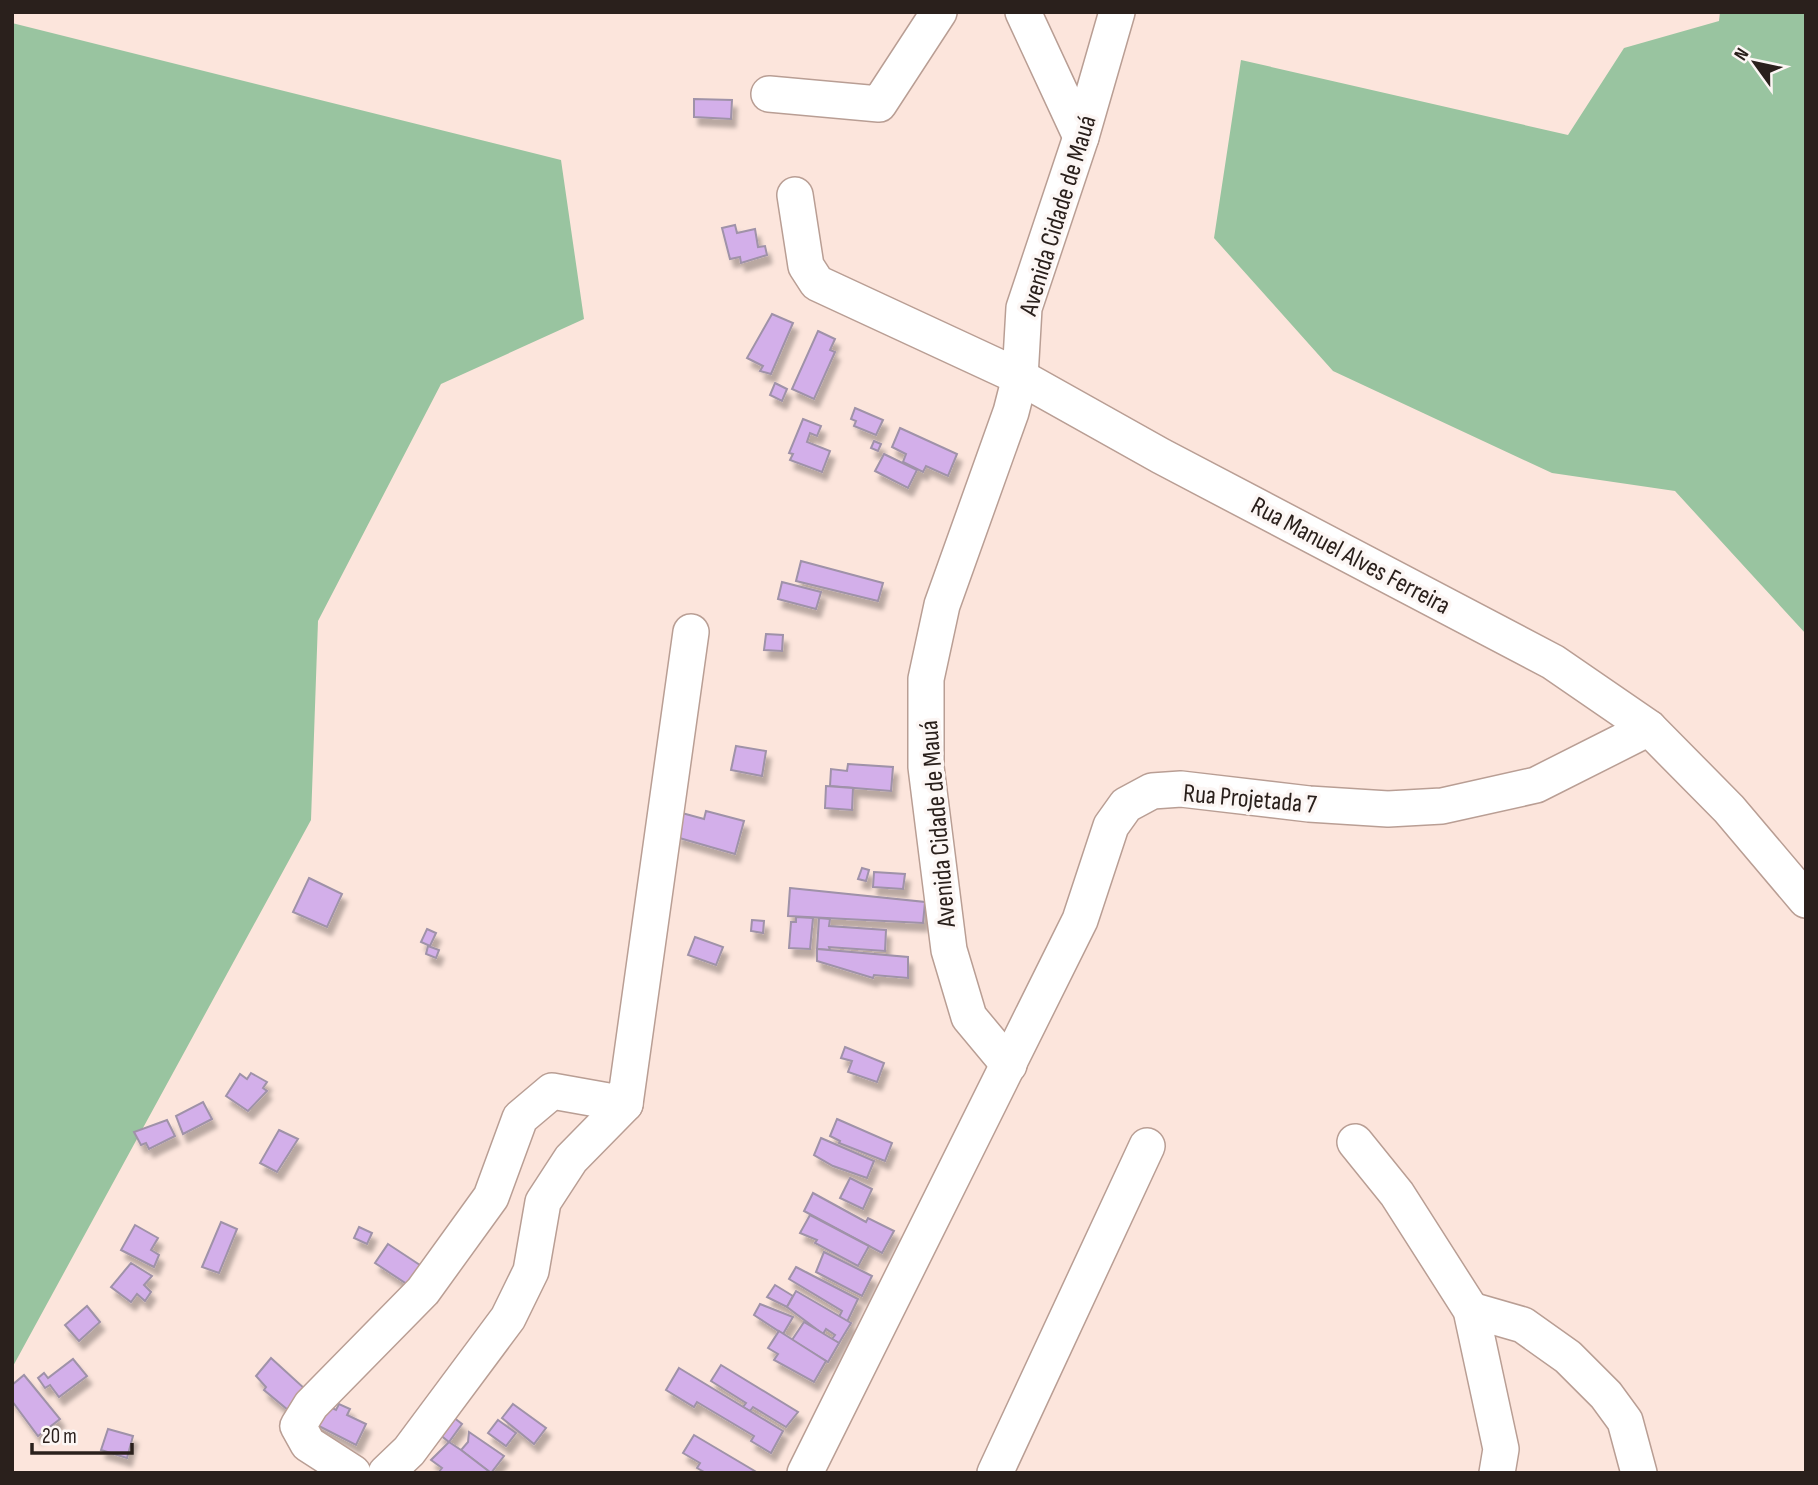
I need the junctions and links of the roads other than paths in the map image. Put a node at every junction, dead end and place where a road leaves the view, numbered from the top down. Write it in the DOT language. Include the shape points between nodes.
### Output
graph roads {
  1 [pos="939,12"];
  2 [pos="1023,12"];
  3 [pos="1117,12"];
  4 [pos="769,94"];
  5 [pos="1082,137"];
  6 [pos="795,195"];
  7 [pos="1020,377"];
  8 [pos="691,632"];
  9 [pos="1649,728"];
  10 [pos="1806,900"];
  11 [pos="1009,1065"];
  12 [pos="625,1104"];
  13 [pos="1355,1142"];
  14 [pos="1147,1146"];
  15 [pos="1471,1310"];
  16 [pos="353,1473"];
  17 [pos="386,1473"];
  18 [pos="805,1473"];
  19 [pos="995,1473"];
  20 [pos="1497,1473"];
  21 [pos="1639,1473"];
  1 -- 4 [label="street" via="879,104"];
  2 -- 5 [label="street"];
  3 -- 5 [label="street, Avenida Cidade de Mauá"];
  5 -- 7 [label="street, Avenida Cidade de Mauá" via="1024,308"];
  6 -- 7 [label="street, Rua Manuel Alves Ferreira" via="806,266 817,283"];
  7 -- 9 [label="street, Rua Manuel Alves Ferreira" via="1553,662"];
  7 -- 11 [label="street, Avenida Cidade de Mauá" via="942,605 926,679 926,767 949,950 969,1017"];
  8 -- 12 [label="street"];
  9 -- 10 [label="street, Rua Manuel Alves Ferreira" via="1729,809"];
  9 -- 11 [label="street, Rua Projetada 7" via="1536,785 1442,806 1388,809 1181,789 1152,791 1126,805 1111,825 1080,920"];
  11 -- 18 [label="street"];
  12 -- 16 [label="street" via="552,1091 520,1118 491,1197 423,1291 311,1405 298,1426 308,1444"];
  12 -- 17 [label="street" via="571,1159 543,1202 531,1271 508,1318 409,1451"];
  13 -- 15 [label="street" via="1397,1194"];
  14 -- 19 [label="street"];
  15 -- 20 [label="street" via="1501,1450"];
  15 -- 21 [label="street" via="1523,1325 1568,1357 1625,1421"];
}
